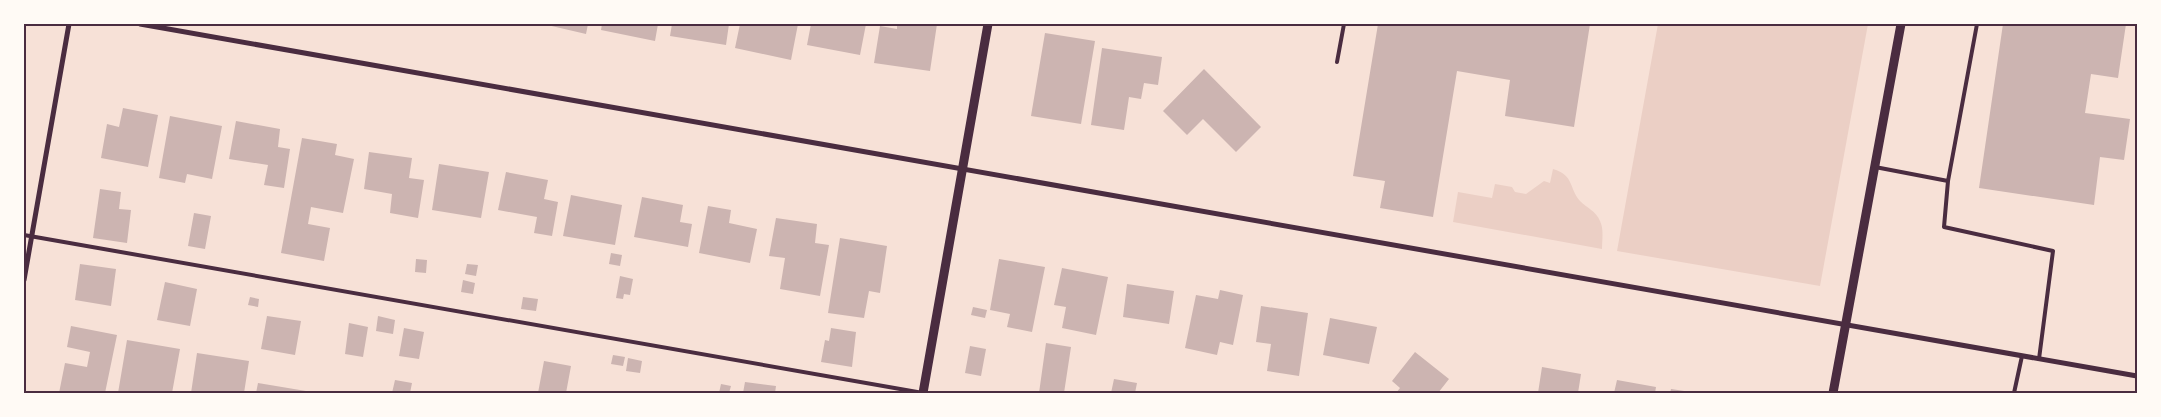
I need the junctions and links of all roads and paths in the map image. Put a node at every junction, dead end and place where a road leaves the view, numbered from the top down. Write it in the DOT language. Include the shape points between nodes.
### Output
graph roads {
  1 [pos="69,24"];
  2 [pos="140,24"];
  3 [pos="988,24"];
  4 [pos="1344,24"];
  5 [pos="1901,24"];
  6 [pos="1977,24"];
  7 [pos="1337,62"];
  8 [pos="1875,168"];
  9 [pos="962,169"];
  10 [pos="1948,182"];
  11 [pos="24,235"];
  12 [pos="31,237"];
  13 [pos="24,280"];
  14 [pos="1846,324"];
  15 [pos="2022,356"];
  16 [pos="2039,359"];
  17 [pos="2137,376"];
  18 [pos="924,393"];
  19 [pos="1833,393"];
  20 [pos="2014,393"];
  1 -- 12 [label="street"];
  2 -- 9 [label="street"];
  3 -- 9 [label="street"];
  4 -- 7 [label="lane"];
  5 -- 8 [label="street"];
  6 -- 10 [label="lane"];
  8 -- 10 [label="lane"];
  8 -- 14 [label="street"];
  9 -- 14 [label="street"];
  9 -- 18 [label="street"];
  10 -- 16 [label="lane" via="1944,227 2053,251"];
  11 -- 12 [label="lane"];
  12 -- 13 [label="street"];
  12 -- 18 [label="lane"];
  14 -- 15 [label="street"];
  14 -- 19 [label="street"];
  15 -- 16 [label="street"];
  15 -- 20 [label="lane"];
  16 -- 17 [label="street"];
}
